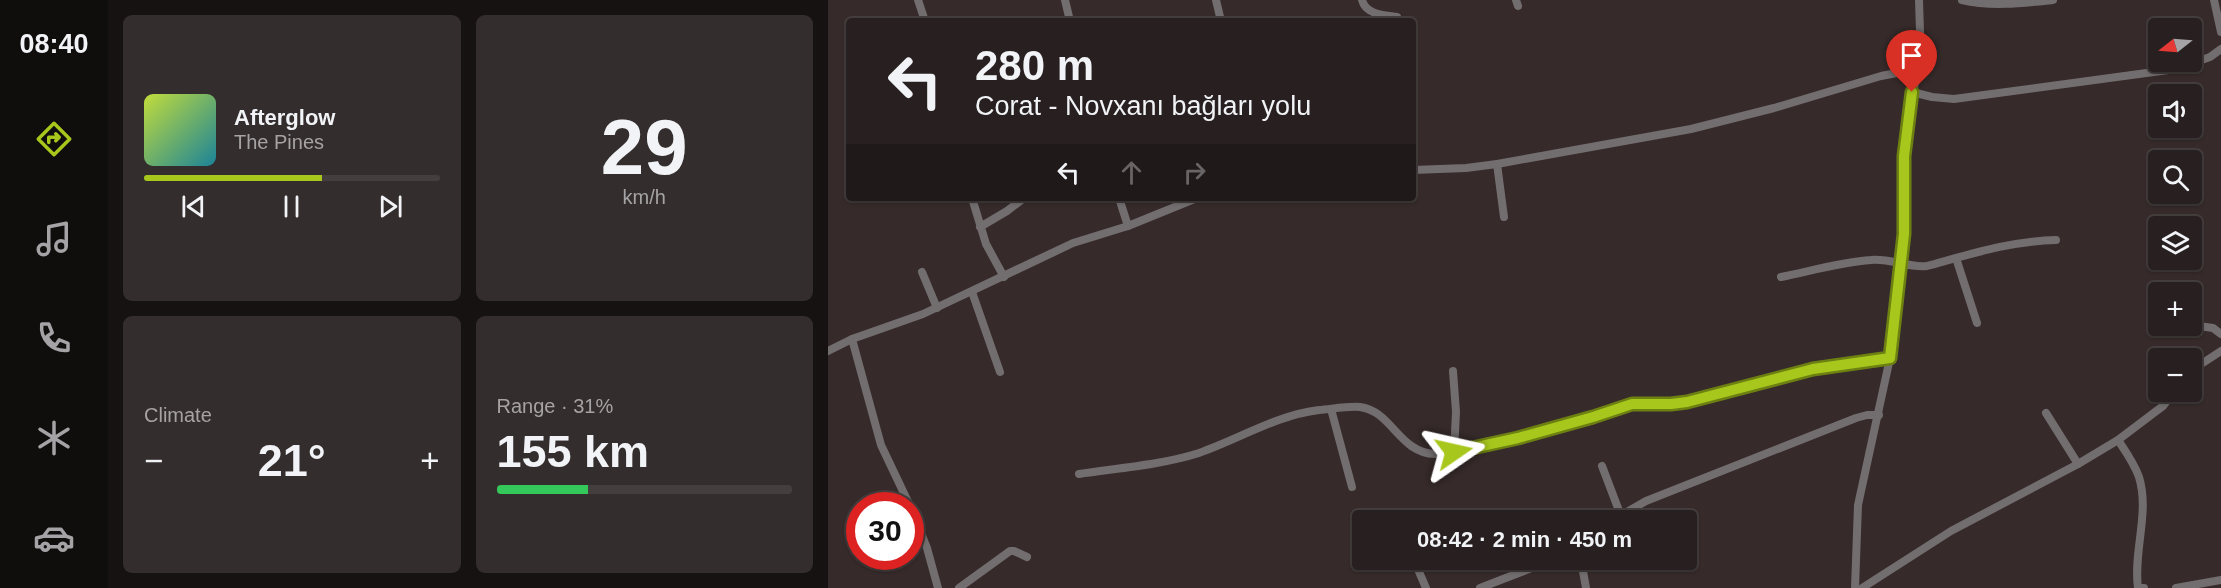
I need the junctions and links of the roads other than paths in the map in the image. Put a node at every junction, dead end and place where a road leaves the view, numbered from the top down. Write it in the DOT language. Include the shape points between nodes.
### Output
graph roads {
  1 [pos="918,0"];
  2 [pos="1065,0"];
  3 [pos="1216,0"];
  4 [pos="1362,0"];
  5 [pos="1919,0"];
  6 [pos="1962,0"];
  7 [pos="2053,0"];
  8 [pos="2214,0"];
  9 [pos="1397,17"];
  10 [pos="924,18"];
  11 [pos="1069,18"];
  12 [pos="1220,18"];
  13 [pos="2221,32"];
  14 [pos="2221,49"];
  15 [pos="1916,74"];
  16 [pos="1912,92"];
  17 [pos="1497,164"];
  18 [pos="1416,170"];
  19 [pos="973,201"];
  20 [pos="1020,201"];
  21 [pos="1120,201"];
  22 [pos="1189,201"];
  23 [pos="1504,217"];
  24 [pos="1128,225"];
  25 [pos="980,227"];
  26 [pos="2056,240"];
  27 [pos="1956,258"];
  28 [pos="1901,264"];
  29 [pos="922,272"];
  30 [pos="1004,277"];
  31 [pos="1781,277"];
  32 [pos="972,292"];
  33 [pos="937,308"];
  34 [pos="1977,323"];
  35 [pos="2202,326"];
  36 [pos="2221,334"];
  37 [pos="852,339"];
  38 [pos="828,351"];
  39 [pos="2221,351"];
  40 [pos="1890,358"];
  41 [pos="2202,363"];
  42 [pos="1453,371"];
  43 [pos="999,372"];
  44 [pos="2166,402"];
  45 [pos="1331,409"];
  46 [pos="2046,413"];
  47 [pos="1879,415"];
  48 [pos="2118,440"];
  49 [pos="1454,452"];
  50 [pos="2078,464"];
  51 [pos="1602,466"];
  52 [pos="1079,474"];
  53 [pos="1352,487"];
  54 [pos="903,492"];
  55 [pos="1619,510"];
  56 [pos="1631,510"];
  57 [pos="924,541"];
  58 [pos="1027,557"];
  59 [pos="1418,570"];
  60 [pos="1526,570"];
  61 [pos="1583,570"];
  62 [pos="2221,580"];
  63 [pos="938,588"];
  64 [pos="959,588"];
  65 [pos="1426,588"];
  66 [pos="1480,588"];
  67 [pos="1586,588"];
  68 [pos="1855,588"];
  69 [pos="1862,588"];
  70 [pos="2138,588"];
  71 [pos="2144,588"];
  72 [pos="2176,588"];
  1 -- 10 [label="street"];
  2 -- 11 [label="street"];
  3 -- 12 [label="street"];
  4 -- 9 [label="street" via="1371,12"];
  5 -- 15 [label="street"];
  6 -- 7 [label="street"];
  8 -- 13 [label="street"];
  14 -- 16 [label="street" via="2176,69 1954,99"];
  15 -- 16 [label="street"];
  15 -- 17 [label="street" via="1881,76 1691,129"];
  16 -- 28 [label="street" via="1904,156"];
  17 -- 18 [label="street"];
  17 -- 23 [label="street"];
  19 -- 25 [label="street"];
  20 -- 25 [label="street"];
  21 -- 24 [label="street"];
  22 -- 24 [label="street"];
  24 -- 30 [label="street" via="1072,243"];
  25 -- 30 [label="street"];
  26 -- 27 [label="street" via="1999,246"];
  27 -- 28 [label="street" via="1927,266"];
  27 -- 34 [label="street"];
  28 -- 31 [label="street" via="1869,260"];
  28 -- 40 [label="street"];
  29 -- 33 [label="street"];
  30 -- 32 [label="street"];
  32 -- 33 [label="street"];
  32 -- 43 [label="street"];
  33 -- 37 [label="street"];
  35 -- 36 [label="street"];
  37 -- 38 [label="street"];
  37 -- 54 [label="street" via="880,445"];
  39 -- 41 [label="street"];
  40 -- 47 [label="street"];
  40 -- 49 [label="street" via="1813,369 1687,402 1632,404 1518,438"];
  42 -- 49 [label="street"];
  44 -- 48 [label="street"];
  45 -- 49 [label="street" via="1360,407 1372,411 1416,450"];
  45 -- 52 [label="street" via="1293,416 1176,460"];
  45 -- 53 [label="street"];
  46 -- 50 [label="street"];
  47 -- 56 [label="street" via="1856,418"];
  47 -- 68 [label="street" via="1858,505"];
  48 -- 50 [label="street"];
  48 -- 70 [label="street" via="2142,489"];
  50 -- 69 [label="street" via="1943,536"];
  51 -- 55 [label="street"];
  57 -- 63 [label="street"];
  58 -- 64 [label="street" via="1010,551"];
  59 -- 65 [label="street"];
  60 -- 66 [label="street"];
  61 -- 67 [label="street"];
  62 -- 72 [label="street"];
  70 -- 71 [label="street"];
}
